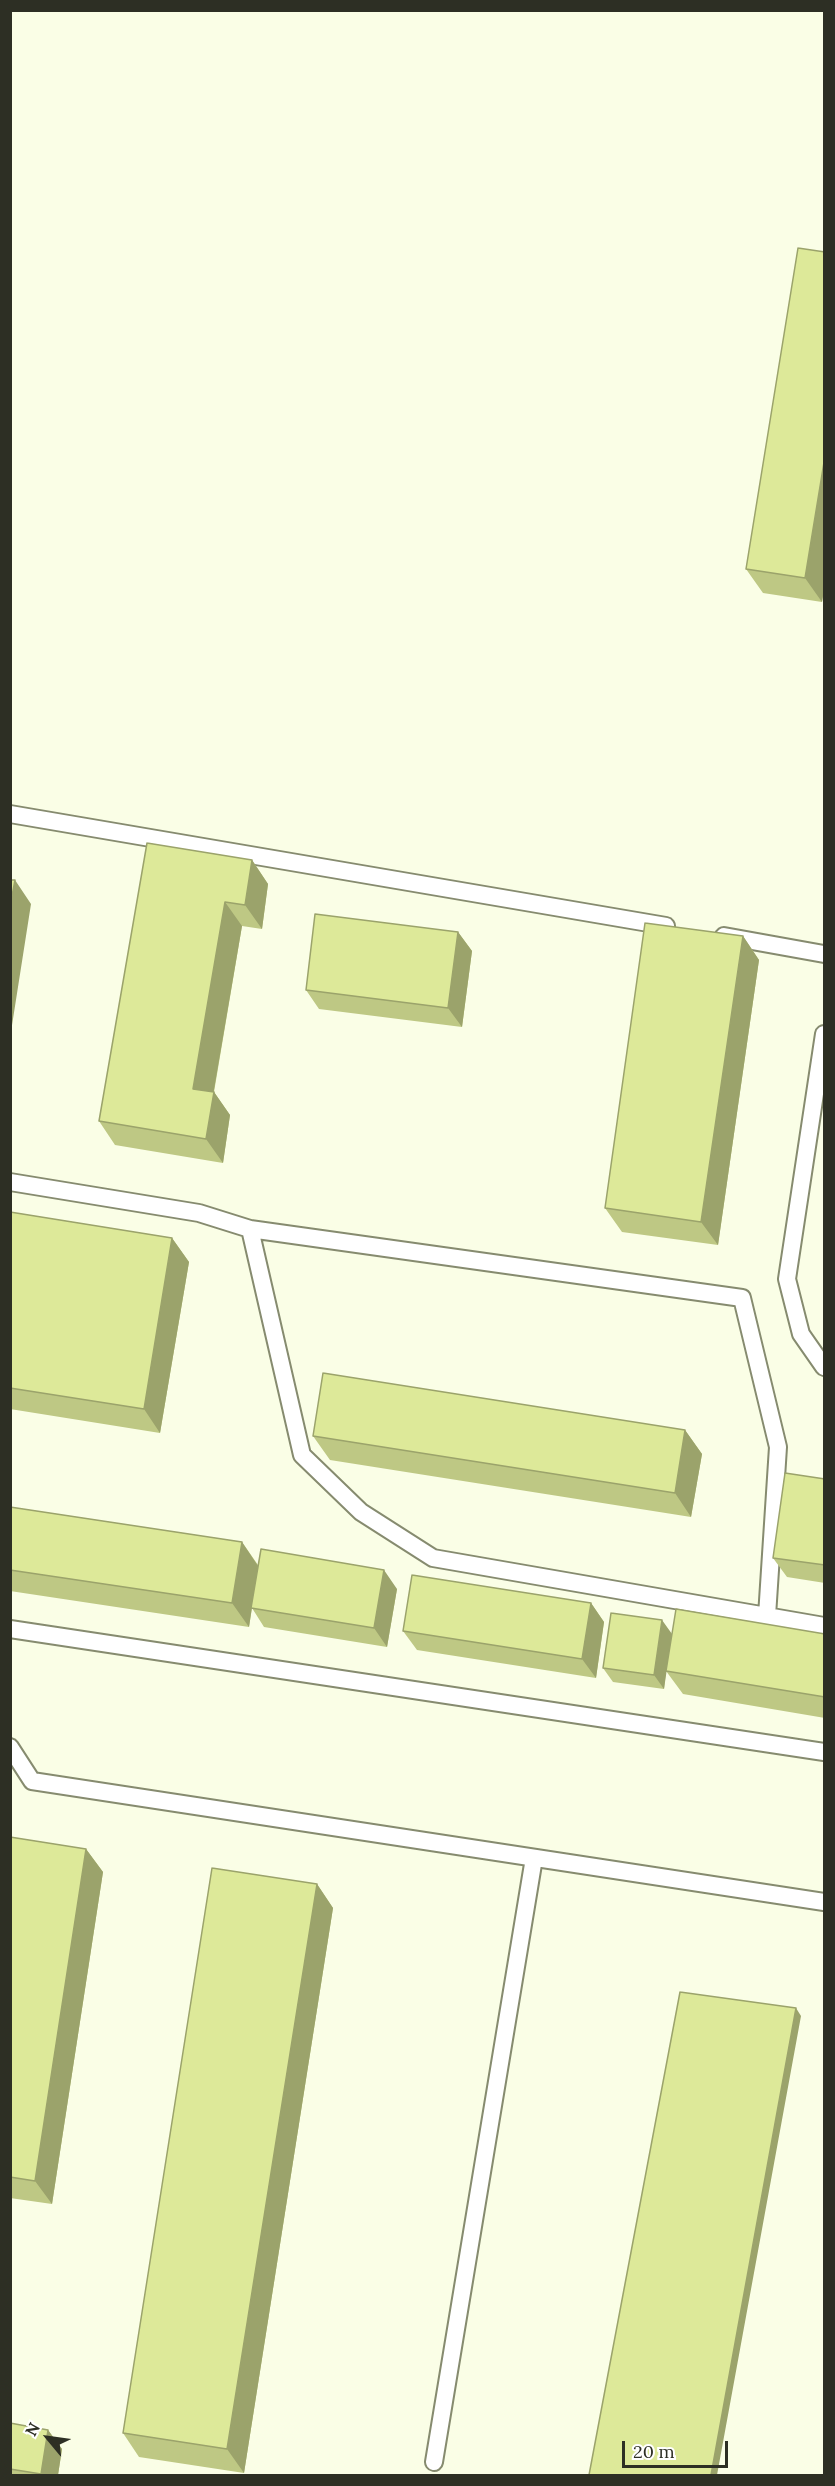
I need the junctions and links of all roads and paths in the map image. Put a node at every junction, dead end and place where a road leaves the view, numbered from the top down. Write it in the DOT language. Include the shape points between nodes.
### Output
graph roads {
  1 [pos="10,814"];
  2 [pos="683,929"];
  3 [pos="706,933"];
  4 [pos="825,954"];
  5 [pos="825,1034"];
  6 [pos="10,1182"];
  7 [pos="250,1229"];
  8 [pos="825,1367"];
  9 [pos="767,1616"];
  10 [pos="825,1626"];
  11 [pos="10,1629"];
  12 [pos="10,1747"];
  13 [pos="825,1752"];
  14 [pos="534,1858"];
  15 [pos="825,1902"];
  16 [pos="434,2462"];
  1 -- 2 [label="lane"];
  3 -- 4 [label="lane"];
  5 -- 8 [label="lane" via="787,1279 801,1334"];
  6 -- 7 [label="lane" via="199,1213"];
  7 -- 9 [label="lane" via="302,1455 361,1512 433,1558"];
  7 -- 9 [label="lane" via="742,1298 778,1447"];
  9 -- 10 [label="lane"];
  11 -- 13 [label="lane"];
  12 -- 14 [label="lane" via="32,1780"];
  14 -- 15 [label="lane"];
  14 -- 16 [label="lane"];
}
